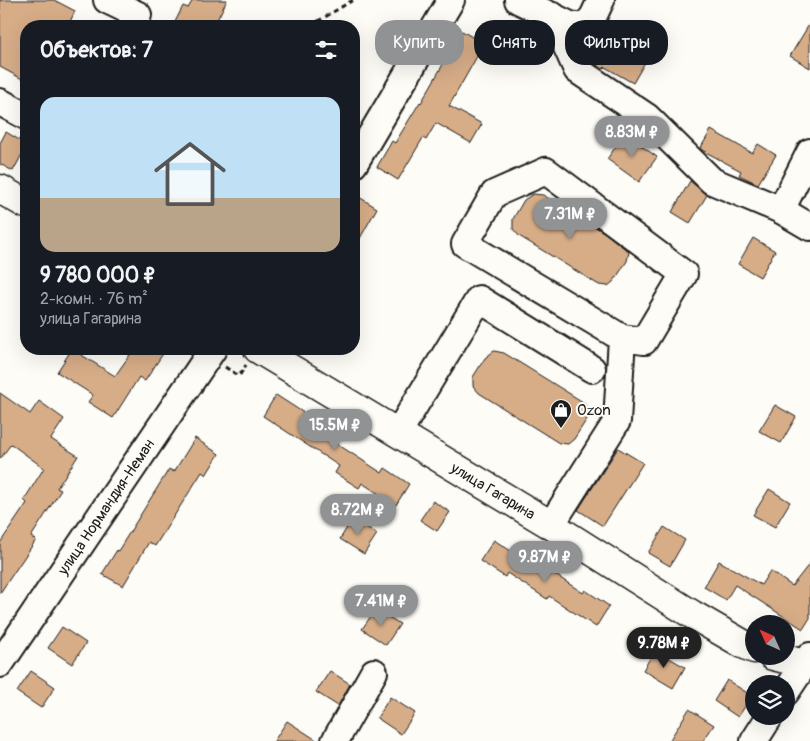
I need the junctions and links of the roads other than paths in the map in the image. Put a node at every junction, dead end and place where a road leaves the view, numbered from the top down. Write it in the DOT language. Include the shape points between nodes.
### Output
graph roads {
  1 [pos="106,0"];
  2 [pos="451,0"];
  3 [pos="518,0"];
  4 [pos="602,0"];
  5 [pos="139,14"];
  6 [pos="553,16"];
  7 [pos="0,102"];
  8 [pos="20,113"];
  9 [pos="810,152"];
  10 [pos="360,154"];
  11 [pos="0,188"];
  12 [pos="20,200"];
  13 [pos="781,210"];
  14 [pos="810,227"];
  15 [pos="622,338"];
  16 [pos="209,355"];
  17 [pos="268,355"];
  18 [pos="592,369"];
  19 [pos="398,433"];
  20 [pos="551,526"];
  21 [pos="745,645"];
  22 [pos="795,659"];
  23 [pos="808,661"];
  24 [pos="0,664"];
  25 [pos="374,672"];
  26 [pos="795,679"];
  27 [pos="764,725"];
  28 [pos="335,741"];
  29 [pos="754,741"];
  1 -- 5 [label="street"];
  2 -- 10 [label="street"];
  3 -- 6 [label="street"];
  4 -- 6 [label="street" via="584,27 570,25"];
  6 -- 13 [label="street" via="577,70 647,117 712,181"];
  7 -- 8 [label="street"];
  9 -- 13 [label="street"];
  11 -- 12 [label="main road"];
  13 -- 14 [label="street"];
  15 -- 15 [label="street" via="465,244 494,194 546,171 684,274 644,341"];
  15 -- 20 [label="street" via="617,421"];
  16 -- 24 [label="street, улица Нормандия-Неман"];
  17 -- 19 [label="main road, улица Гагарина"];
  18 -- 19 [label="street" via="479,300"];
  19 -- 20 [label="main road, улица Гагарина"];
  20 -- 21 [label="main road, улица Гагарина"];
  22 -- 23 [label="main road"];
  23 -- 26 [label="street"];
  25 -- 28 [label="street"];
  27 -- 29 [label="street"];
}
